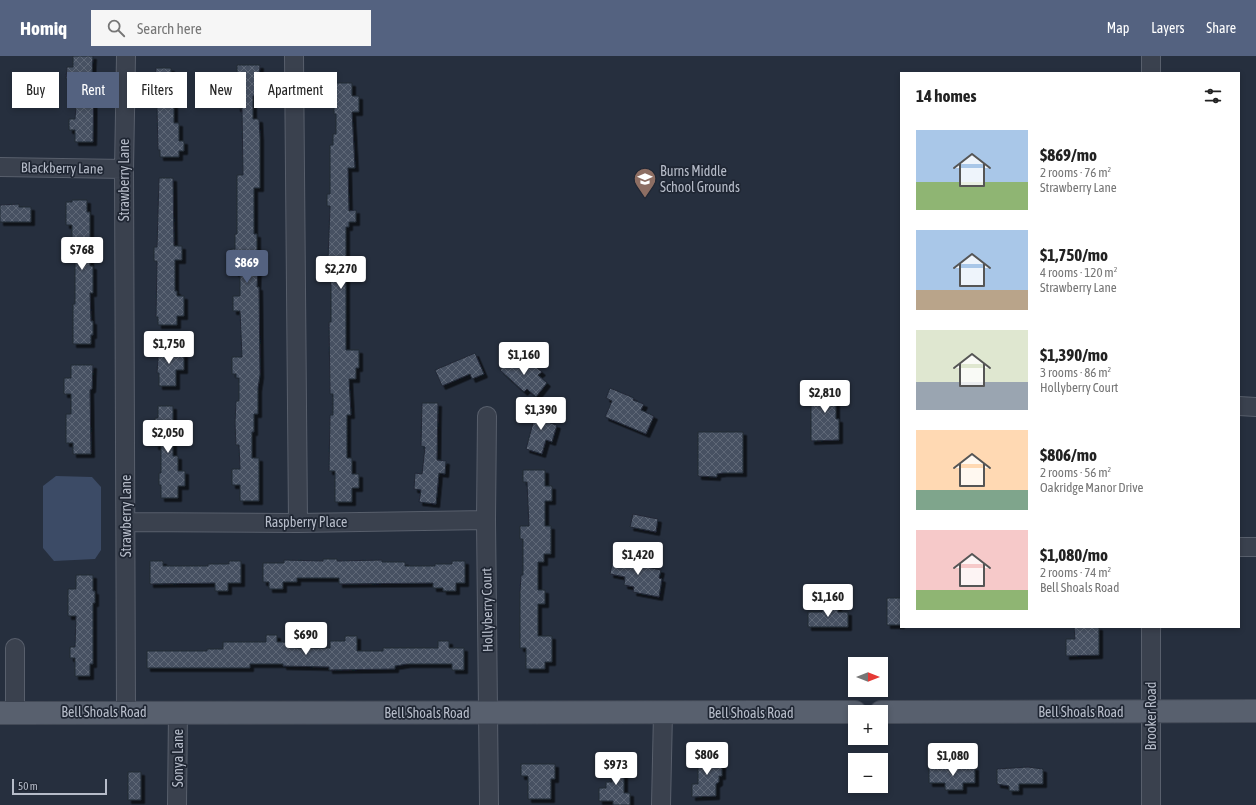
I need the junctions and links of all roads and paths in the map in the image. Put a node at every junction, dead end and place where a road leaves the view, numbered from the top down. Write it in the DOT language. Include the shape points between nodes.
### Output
graph roads {
  1 [pos="126,56"];
  2 [pos="294,56"];
  3 [pos="1151,56"];
  4 [pos="1151,72"];
  5 [pos="0,167"];
  6 [pos="124,169"];
  7 [pos="1240,406"];
  8 [pos="1256,407"];
  9 [pos="487,416"];
  10 [pos="486,520"];
  11 [pos="126,522"];
  12 [pos="298,523"];
  13 [pos="1240,547"];
  14 [pos="1256,547"];
  15 [pos="1152,628"];
  16 [pos="15,648"];
  17 [pos="1256,711"];
  18 [pos="126,712"];
  19 [pos="178,712"];
  20 [pos="848,712"];
  21 [pos="888,712"];
  22 [pos="1151,712"];
  23 [pos="8,713"];
  24 [pos="490,713"];
  25 [pos="663,713"];
  26 [pos="177,805"];
  27 [pos="489,805"];
  28 [pos="661,805"];
  29 [pos="1151,805"];
  1 -- 6 [label="street, Strawberry Lane"];
  2 -- 12 [label="street"];
  3 -- 4 [label="street"];
  5 -- 6 [label="street, Blackberry Lane"];
  6 -- 11 [label="street, Strawberry Lane"];
  7 -- 8 [label="street"];
  9 -- 10 [label="street, Hollyberry Court"];
  10 -- 12 [label="street, Raspberry Place"];
  10 -- 24 [label="street, Hollyberry Court"];
  11 -- 12 [label="street, Raspberry Place"];
  11 -- 18 [label="street, Strawberry Lane"];
  13 -- 14 [label="street"];
  15 -- 22 [label="street, Brooker Road"];
  16 -- 23 [label="street"];
  17 -- 22 [label="main road, Bell Shoals Road"];
  18 -- 19 [label="main road, Bell Shoals Road"];
  18 -- 23 [label="main road, Bell Shoals Road"];
  19 -- 24 [label="main road, Bell Shoals Road"];
  19 -- 26 [label="street, Sonya Lane"];
  20 -- 25 [label="main road, Bell Shoals Road"];
  21 -- 22 [label="main road, Bell Shoals Road"];
  22 -- 29 [label="street, Brooker Road"];
  24 -- 25 [label="main road, Bell Shoals Road"];
  24 -- 27 [label="street, Hollyberry Court"];
  25 -- 28 [label="street"];
}
